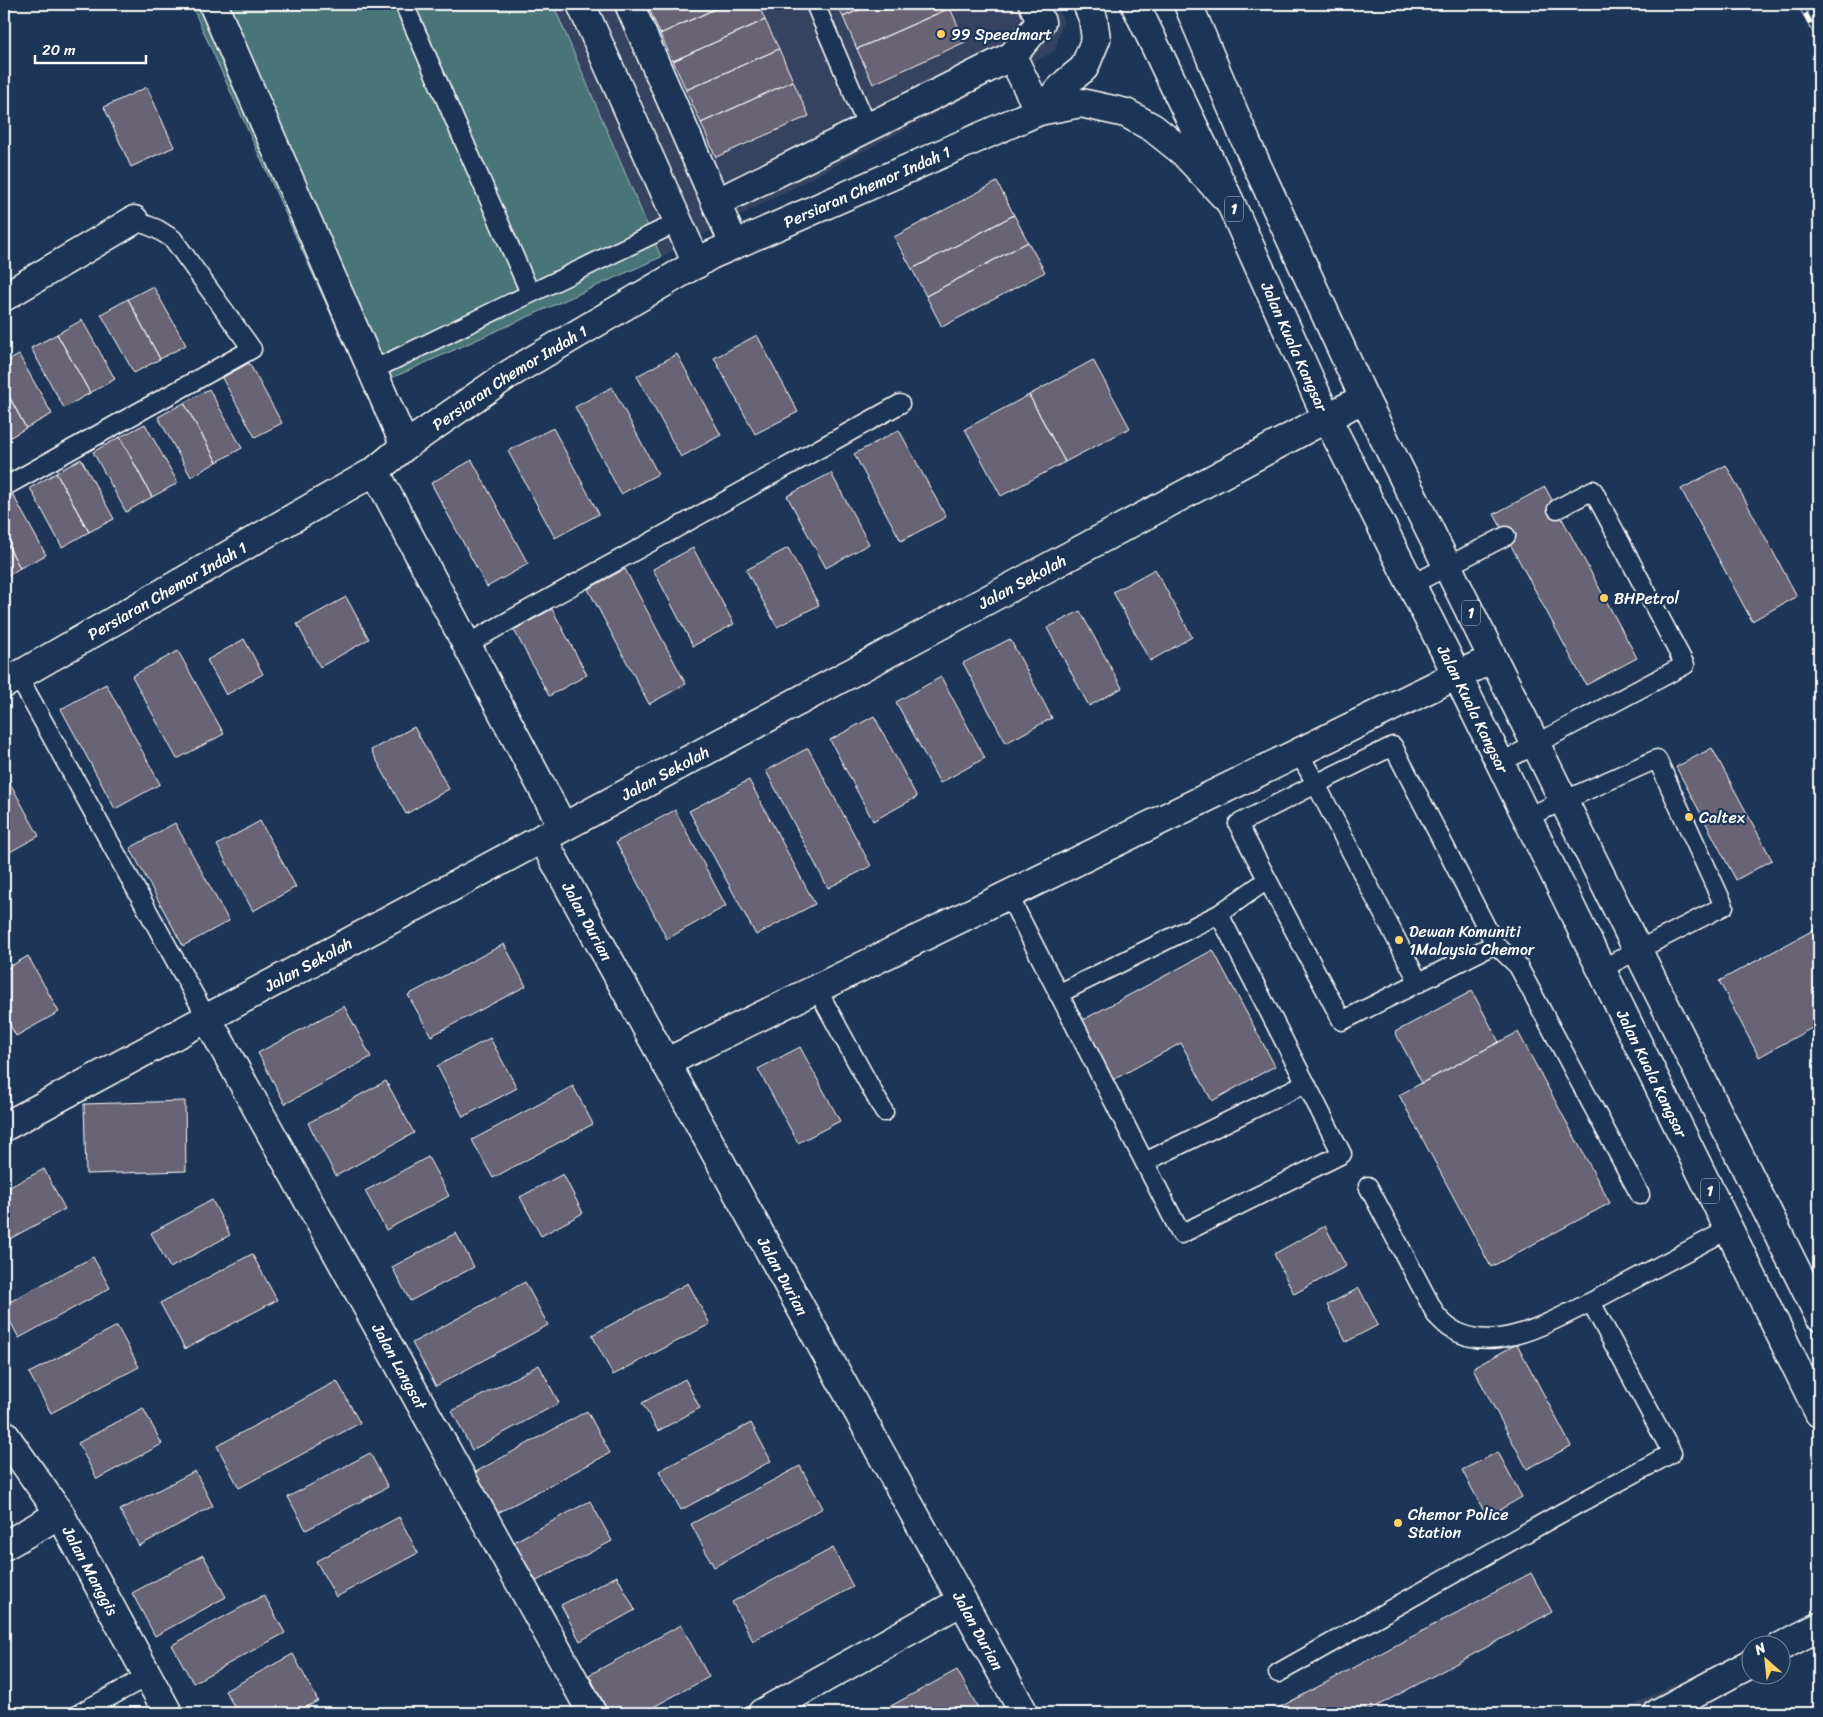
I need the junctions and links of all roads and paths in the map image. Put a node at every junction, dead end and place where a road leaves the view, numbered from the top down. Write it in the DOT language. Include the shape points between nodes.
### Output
graph roads {
  1 [pos="213,4"];
  2 [pos="404,4"];
  3 [pos="582,4"];
  4 [pos="629,4"];
  5 [pos="815,4"];
  6 [pos="1032,4"];
  7 [pos="1087,4"];
  8 [pos="1135,4"];
  9 [pos="1188,4"];
  10 [pos="1012,56"];
  11 [pos="1039,110"];
  12 [pos="868,128"];
  13 [pos="1230,202"];
  14 [pos="716,204"];
  15 [pos="134,220"];
  16 [pos="678,222"];
  17 [pos="734,244"];
  18 [pos="697,264"];
  19 [pos="530,293"];
  20 [pos="4,297"];
  21 [pos="373,370"];
  22 [pos="1364,398"];
  23 [pos="900,404"];
  24 [pos="1327,418"];
  25 [pos="406,446"];
  26 [pos="376,470"];
  27 [pos="4,487"];
  28 [pos="1557,509"];
  29 [pos="1506,536"];
  30 [pos="1448,566"];
  31 [pos="1411,584"];
  32 [pos="466,644"];
  33 [pos="1494,659"];
  34 [pos="1457,675"];
  35 [pos="11,680"];
  36 [pos="1536,745"];
  37 [pos="1300,753"];
  38 [pos="1500,763"];
  39 [pos="1316,784"];
  40 [pos="1564,801"];
  41 [pos="1526,817"];
  42 [pos="553,833"];
  43 [pos="1267,880"];
  44 [pos="1009,896"];
  45 [pos="1219,914"];
  46 [pos="1495,944"];
  47 [pos="1638,950"];
  48 [pos="1601,969"];
  49 [pos="1419,983"];
  50 [pos="817,989"];
  51 [pos="1058,994"];
  52 [pos="207,1018"];
  53 [pos="665,1062"];
  54 [pos="1306,1083"];
  55 [pos="884,1112"];
  56 [pos="4,1127"];
  57 [pos="1145,1162"];
  58 [pos="1368,1186"];
  59 [pos="1640,1195"];
  60 [pos="1729,1229"];
  61 [pos="1591,1302"];
  62 [pos="1819,1316"];
  63 [pos="1819,1412"];
  64 [pos="4,1434"];
  65 [pos="60,1514"];
  66 [pos="4,1546"];
  67 [pos="962,1601"];
  68 [pos="1819,1627"];
  69 [pos="1790,1642"];
  70 [pos="1740,1670"];
  71 [pos="1278,1673"];
  72 [pos="148,1676"];
  73 [pos="1673,1710"];
  74 [pos="80,1713"];
  75 [pos="168,1713"];
  76 [pos="592,1713"];
  77 [pos="762,1713"];
  78 [pos="1024,1713"];
  1 -- 21 [label="main road"];
  2 -- 19 [label="lane"];
  3 -- 16 [label="main road"];
  4 -- 14 [label="main road"];
  5 -- 12 [label="lane"];
  6 -- 10 [label="main road" via="1040,22"];
  7 -- 11 [label="main road" via="1096,39 1084,68"];
  8 -- 13 [label="main road, Jalan Kuala Kangsar / 1"];
  9 -- 22 [label="main road, 1" via="1248,146"];
  10 -- 11 [label="main road"];
  10 -- 12 [label="main road"];
  11 -- 13 [label="main road" via="1081,103 1126,113 1153,128 1183,152"];
  11 -- 17 [label="main road, Persiaran Chemor Indah 1"];
  12 -- 14 [label="main road"];
  13 -- 24 [label="main road, Jalan Kuala Kangsar / 1"];
  14 -- 17 [label="main road"];
  15 -- 20 [label="main road"];
  15 -- 27 [label="lane" via="173,239 252,349"];
  16 -- 18 [label="main road"];
  16 -- 19 [label="lane"];
  17 -- 18 [label="main road, Persiaran Chemor Indah 1"];
  18 -- 25 [label="main road, Persiaran Chemor Indah 1" via="506,376"];
  19 -- 21 [label="lane"];
  21 -- 25 [label="main road"];
  22 -- 24 [label="main road, Jalan Sekolah"];
  22 -- 30 [label="main road, 1"];
  23 -- 32 [label="lane"];
  24 -- 31 [label="main road, Jalan Kuala Kangsar / 1"];
  24 -- 42 [label="main road, Jalan Sekolah"];
  25 -- 26 [label="main road, Persiaran Chemor Indah 1"];
  26 -- 32 [label="main road, Jalan Durian"];
  26 -- 35 [label="main road, Persiaran Chemor Indah 1"];
  28 -- 36 [label="lane" via="1593,490 1685,665"];
  29 -- 30 [label="lane"];
  30 -- 31 [label="lane"];
  30 -- 33 [label="main road, 1"];
  31 -- 34 [label="main road, Jalan Kuala Kangsar / 1"];
  32 -- 42 [label="main road, Jalan Durian"];
  33 -- 34 [label="main road"];
  33 -- 36 [label="main road, 1"];
  34 -- 37 [label="main road"];
  34 -- 38 [label="main road, Jalan Kuala Kangsar / 1"];
  35 -- 52 [label="lane"];
  36 -- 38 [label="lane"];
  36 -- 40 [label="main road, 1"];
  37 -- 39 [label="lane"];
  37 -- 44 [label="main road"];
  38 -- 41 [label="main road, Jalan Kuala Kangsar / 1"];
  39 -- 43 [label="lane" via="1238,824"];
  39 -- 46 [label="lane" via="1393,746"];
  39 -- 49 [label="lane"];
  40 -- 41 [label="lane"];
  40 -- 47 [label="main road, 1"];
  40 -- 47 [label="lane" via="1657,759 1724,906"];
  41 -- 48 [label="main road, Jalan Kuala Kangsar / 1"];
  42 -- 52 [label="main road, Jalan Sekolah"];
  42 -- 53 [label="main road, Jalan Durian"];
  43 -- 45 [label="lane"];
  43 -- 49 [label="lane" via="1342,1021"];
  44 -- 50 [label="main road"];
  44 -- 51 [label="lane"];
  45 -- 51 [label="lane"];
  45 -- 54 [label="lane"];
  46 -- 49 [label="lane"];
  46 -- 59 [label="lane" via="1518,966"];
  47 -- 48 [label="lane"];
  47 -- 62 [label="main road, 1"];
  48 -- 60 [label="main road, Jalan Kuala Kangsar / 1"];
  50 -- 53 [label="main road"];
  50 -- 55 [label="lane"];
  51 -- 57 [label="lane"];
  52 -- 56 [label="main road, Jalan Sekolah"];
  52 -- 76 [label="main road, Jalan Langsat"];
  53 -- 67 [label="main road, Jalan Durian"];
  54 -- 57 [label="lane"];
  54 -- 57 [label="lane" via="1342,1154 1190,1230 1181,1234"];
  58 -- 61 [label="lane" via="1436,1315 1449,1328 1469,1337 1514,1336"];
  60 -- 61 [label="lane"];
  60 -- 63 [label="main road, Jalan Kuala Kangsar / 1"];
  61 -- 71 [label="lane" via="1672,1453"];
  64 -- 65 [label="main road, Jalan Manggis"];
  65 -- 66 [label="main road"];
  65 -- 72 [label="main road, Jalan Manggis"];
  67 -- 77 [label="main road"];
  67 -- 78 [label="main road, Jalan Durian"];
  68 -- 69 [label="main road"];
  70 -- 73 [label="main road"];
  72 -- 74 [label="lane"];
  72 -- 75 [label="main road, Jalan Manggis"];
}
